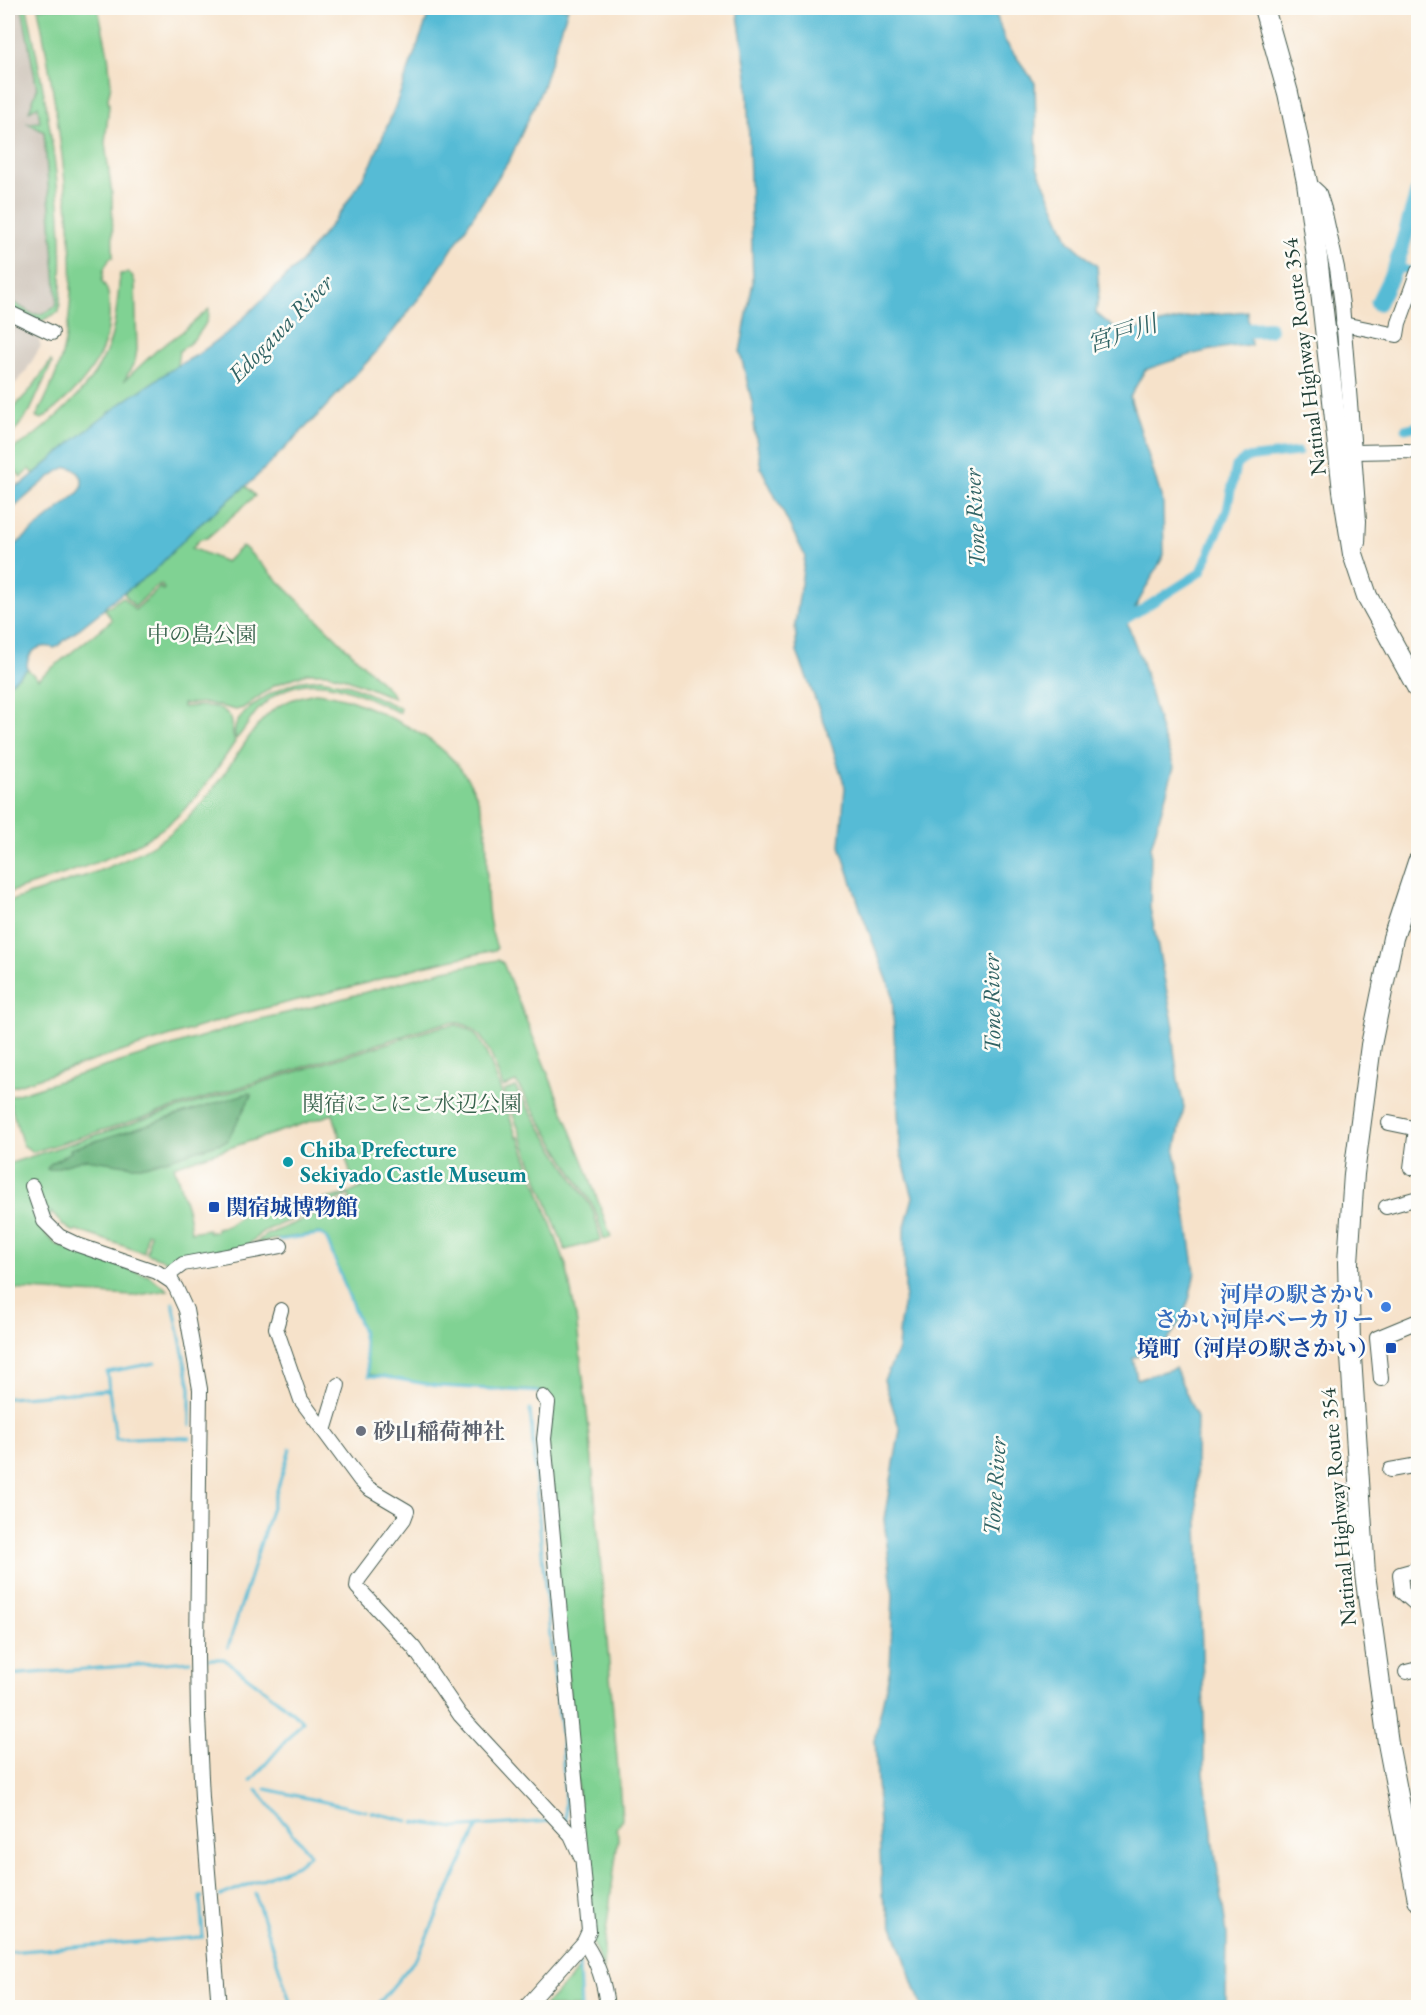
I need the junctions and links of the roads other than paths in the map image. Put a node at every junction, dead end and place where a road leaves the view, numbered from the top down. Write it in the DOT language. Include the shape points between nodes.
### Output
graph roads {
  1 [pos="1264,8"];
  2 [pos="1307,182"];
  3 [pos="1418,273"];
  4 [pos="8,312"];
  5 [pos="1343,324"];
  6 [pos="52,333"];
  7 [pos="1354,452"];
  8 [pos="1419,452"];
  9 [pos="1353,554"];
  10 [pos="1419,689"];
  11 [pos="1419,862"];
  12 [pos="1389,1122"];
  13 [pos="1417,1129"];
  14 [pos="1419,1167"];
  15 [pos="32,1186"];
  16 [pos="1419,1198"];
  17 [pos="1386,1207"];
  18 [pos="281,1246"];
  19 [pos="166,1277"];
  20 [pos="281,1310"];
  21 [pos="1419,1321"];
  22 [pos="1381,1379"];
  23 [pos="338,1385"];
  24 [pos="543,1397"];
  25 [pos="324,1431"];
  26 [pos="1419,1465"];
  27 [pos="1390,1470"];
  28 [pos="1419,1569"];
  29 [pos="1419,1605"];
  30 [pos="581,1857"];
  31 [pos="1419,1900"];
  32 [pos="585,1942"];
  33 [pos="219,2007"];
  34 [pos="525,2007"];
  35 [pos="608,2007"];
  1 -- 2 [label="highway, Natinal Highway Route 354"];
  2 -- 5 [label="street" via="1319,194 1324,209 1337,268"];
  2 -- 9 [label="highway, Natinal Highway Route 354"];
  3 -- 5 [label="street" via="1397,335"];
  4 -- 6 [label="street"];
  5 -- 7 [label="street"];
  7 -- 8 [label="street"];
  7 -- 9 [label="street" via="1359,521"];
  9 -- 10 [label="highway, Natinal Highway Route 354" via="1367,596"];
  11 -- 31 [label="highway, Natinal Highway Route 354" via="1393,938 1371,1045 1354,1174 1348,1262 1365,1574 1388,1743"];
  12 -- 13 [label="street"];
  13 -- 14 [label="street" via="1411,1168"];
  15 -- 19 [label="street" via="44,1221 59,1236"];
  16 -- 17 [label="street"];
  18 -- 19 [label="street" via="183,1264"];
  19 -- 33 [label="street" via="186,1310 200,1389 198,1716"];
  20 -- 25 [label="street" via="276,1328 289,1370 301,1400"];
  21 -- 22 [label="street" via="1377,1338"];
  23 -- 25 [label="street"];
  24 -- 30 [label="street" via="548,1403 544,1439"];
  25 -- 30 [label="street" via="368,1488 407,1511 358,1580 357,1587 414,1648 460,1715 559,1821"];
  26 -- 27 [label="street"];
  28 -- 29 [label="street" via="1400,1574 1402,1592"];
  30 -- 32 [label="street" via="589,1931"];
  32 -- 34 [label="street"];
  32 -- 35 [label="street" via="599,1969"];
}
